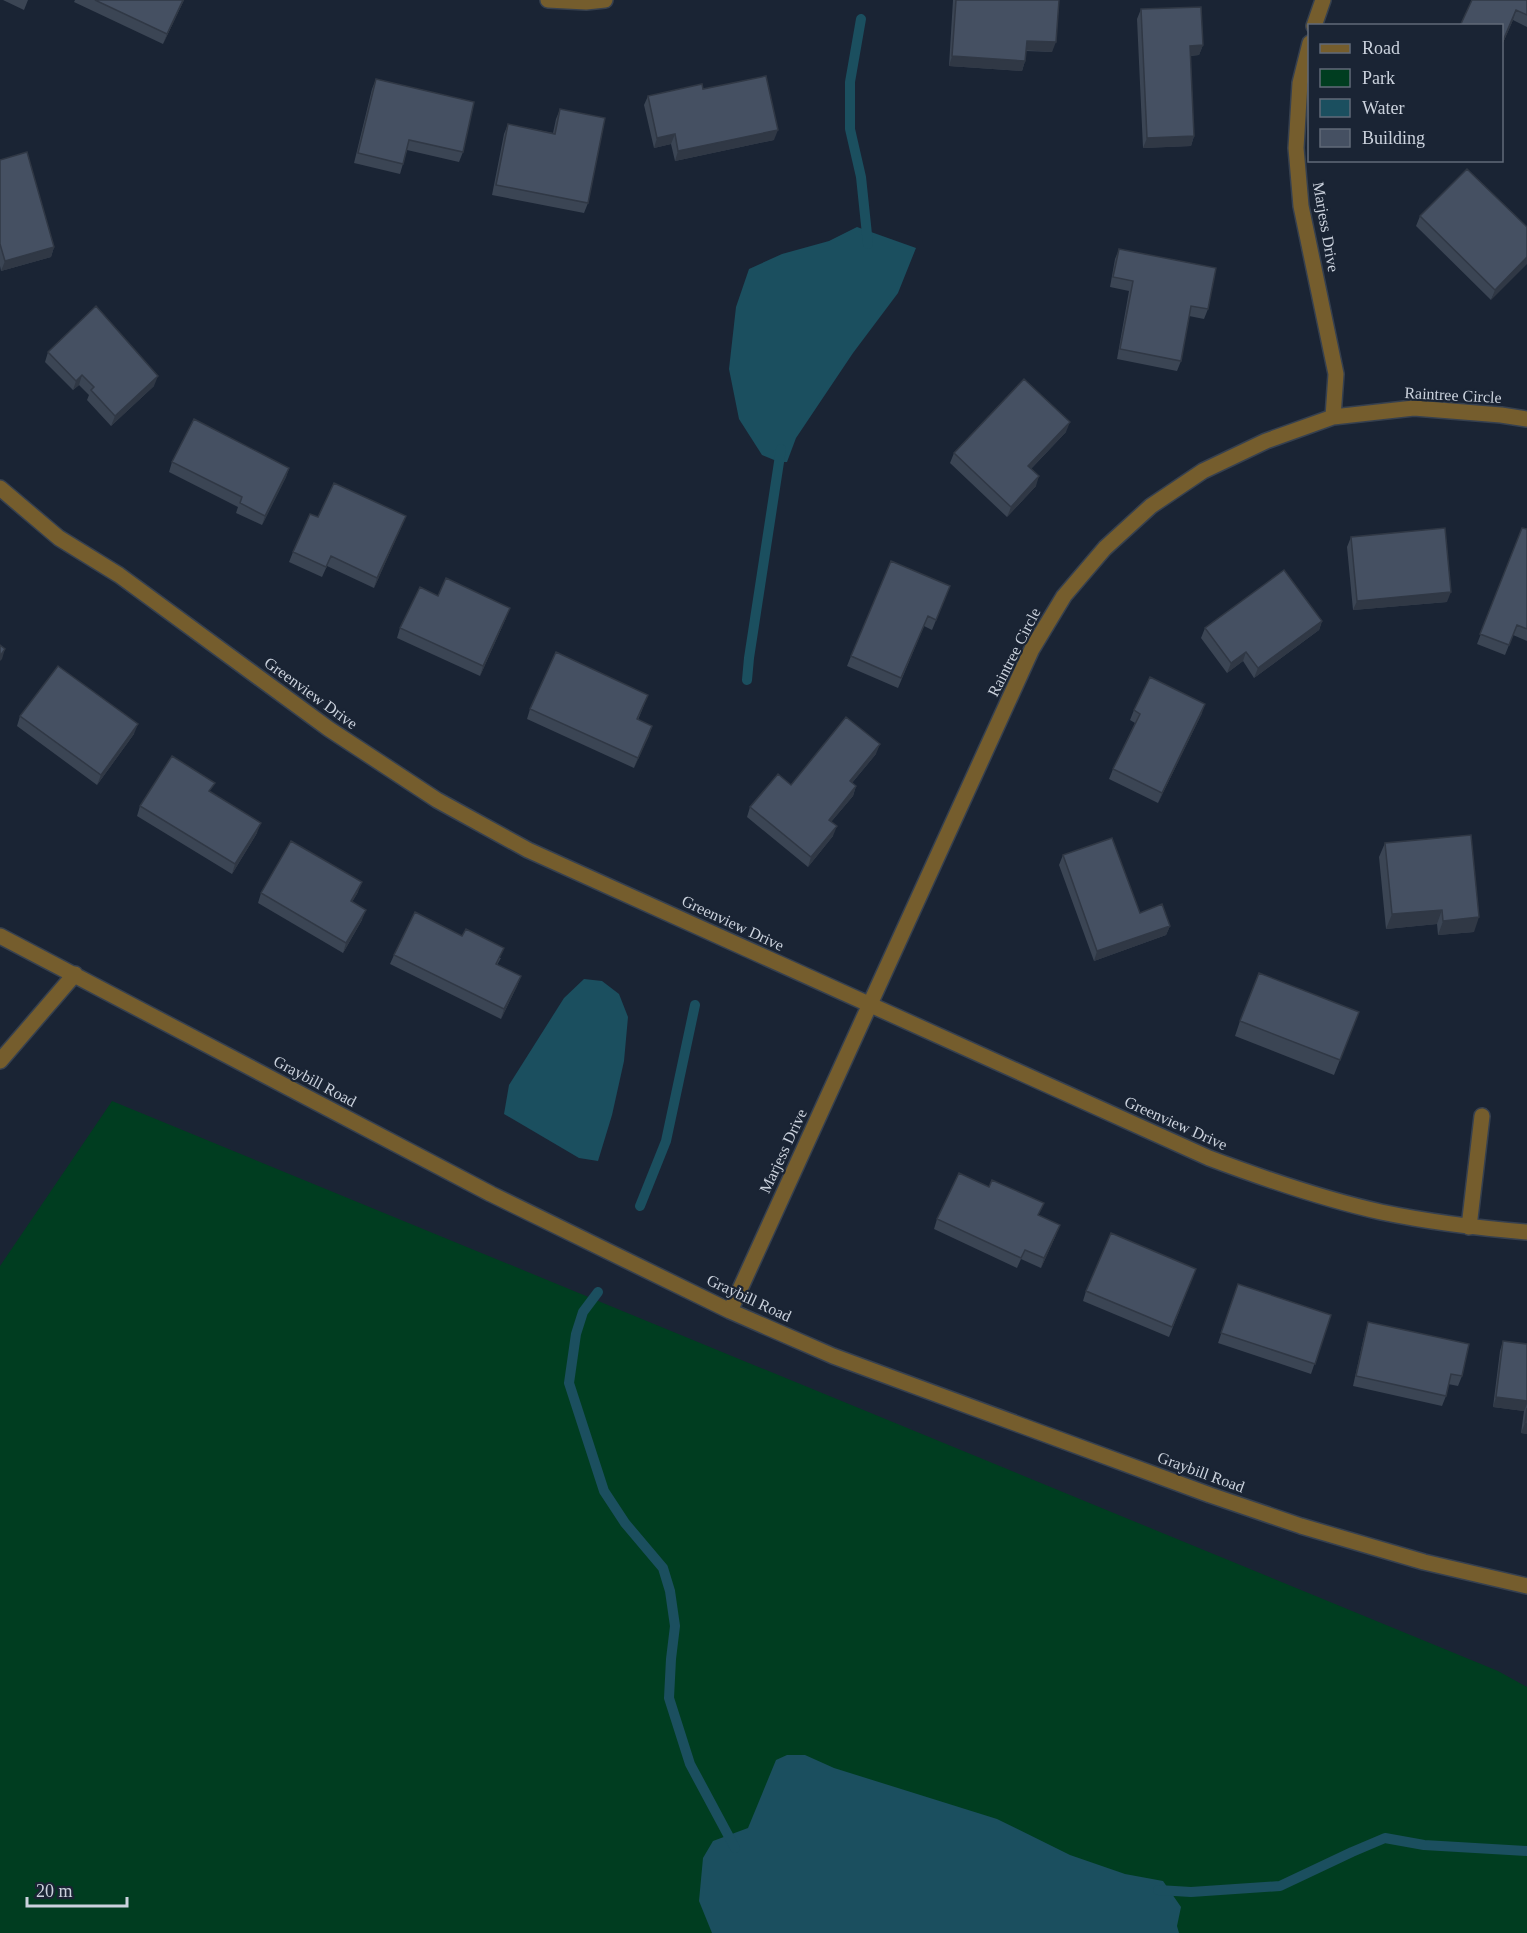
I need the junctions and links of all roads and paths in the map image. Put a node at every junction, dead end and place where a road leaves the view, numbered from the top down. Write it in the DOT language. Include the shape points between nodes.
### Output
graph roads {
  1 [pos="548,0"];
  2 [pos="605,0"];
  3 [pos="1323,0"];
  4 [pos="1315,24"];
  5 [pos="1308,51"];
  6 [pos="1333,417"];
  7 [pos="1527,419"];
  8 [pos="0,488"];
  9 [pos="0,936"];
  10 [pos="75,974"];
  11 [pos="869,1006"];
  12 [pos="0,1061"];
  13 [pos="1482,1116"];
  14 [pos="1469,1227"];
  15 [pos="1527,1232"];
  16 [pos="730,1311"];
  17 [pos="1527,1586"];
  1 -- 2 [label="street"];
  3 -- 4 [label="street"];
  5 -- 6 [label="street, Marjess Drive" via="1300,83 1296,148 1301,206 1336,374"];
  6 -- 7 [label="street, Raintree Circle" via="1414,408"];
  6 -- 11 [label="street, Raintree Circle" via="1266,441 1203,471 1151,506 1105,548 1065,596 1032,649"];
  8 -- 11 [label="street, Greenview Drive" via="59,538 119,575 328,729 437,800 528,850"];
  9 -- 10 [label="street, Graybill Road"];
  10 -- 12 [label="street"];
  10 -- 16 [label="street, Graybill Road" via="491,1194"];
  11 -- 14 [label="street, Greenview Drive" via="1209,1158 1326,1198"];
  11 -- 16 [label="street, Marjess Drive"];
  13 -- 14 [label="street"];
  14 -- 15 [label="street, Greenview Drive"];
  16 -- 17 [label="street, Graybill Road" via="833,1356 1221,1499 1424,1562"];
}
